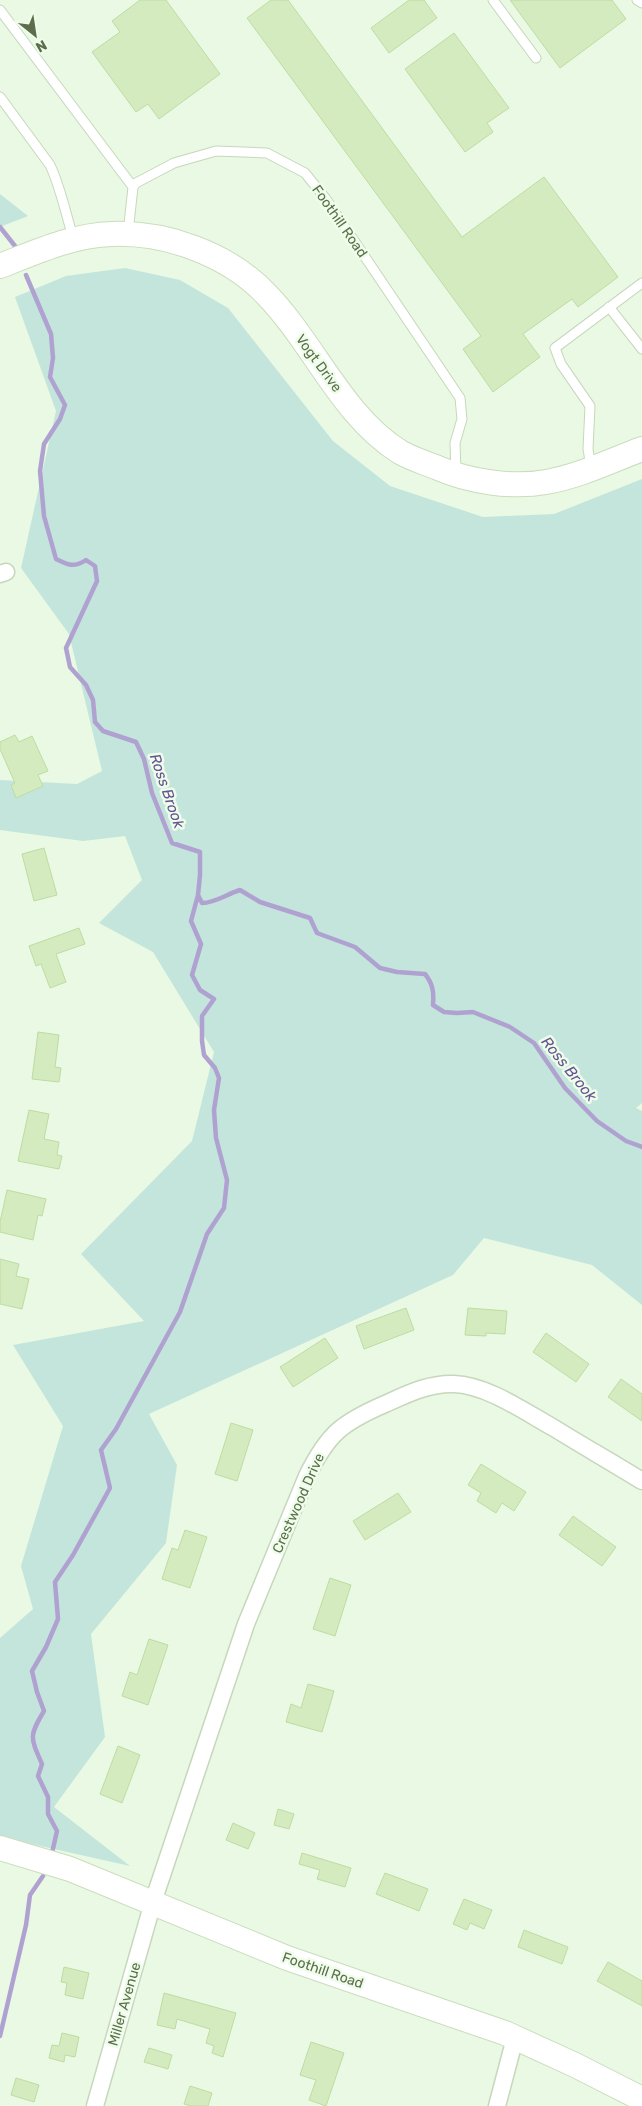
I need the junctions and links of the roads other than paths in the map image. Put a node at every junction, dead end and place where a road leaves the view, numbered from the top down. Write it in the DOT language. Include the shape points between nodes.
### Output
graph roads {
  1 [pos="493,0"];
  2 [pos="637,0"];
  3 [pos="642,3"];
  4 [pos="0,10"];
  5 [pos="536,58"];
  6 [pos="0,97"];
  7 [pos="133,187"];
  8 [pos="128,235"];
  9 [pos="74,240"];
  10 [pos="0,266"];
  11 [pos="642,284"];
  12 [pos="609,307"];
  13 [pos="642,349"];
  14 [pos="642,448"];
  15 [pos="592,469"];
  16 [pos="456,476"];
  17 [pos="642,1481"];
  18 [pos="0,1848"];
  19 [pos="153,1902"];
  20 [pos="515,2038"];
  21 [pos="642,2099"];
  22 [pos="95,2106"];
  23 [pos="497,2106"];
  1 -- 5 [label="lane"];
  2 -- 3 [label="lane"];
  4 -- 7 [label="lane"];
  6 -- 9 [label="lane" via="50,165"];
  7 -- 8 [label="lane"];
  7 -- 16 [label="lane, Foothill Road" via="136,182 174,163 216,151 267,153 305,173 326,199 460,398 462,419 455,443"];
  8 -- 9 [label="street, Vogt Drive" via="111,234"];
  8 -- 16 [label="street, Vogt Drive" via="178,242 242,273 285,316 369,426 400,452"];
  9 -- 10 [label="street, Vogt Drive"];
  11 -- 12 [label="lane"];
  12 -- 13 [label="lane"];
  12 -- 15 [label="lane" via="555,348 561,364 590,406 588,449"];
  14 -- 15 [label="street, Vogt Drive"];
  15 -- 16 [label="street, Vogt Drive" via="544,482 496,483"];
  17 -- 19 [label="street, Crestwood Drive" via="497,1395 456,1384 438,1384 416,1390 373,1409 332,1435 307,1476 246,1624"];
  18 -- 19 [label="street, Foothill Road" via="70,1869"];
  19 -- 20 [label="street, Foothill Road" via="287,1958"];
  19 -- 22 [label="street, Miller Avenue"];
  20 -- 21 [label="street, Foothill Road"];
  20 -- 23 [label="street"];
}
